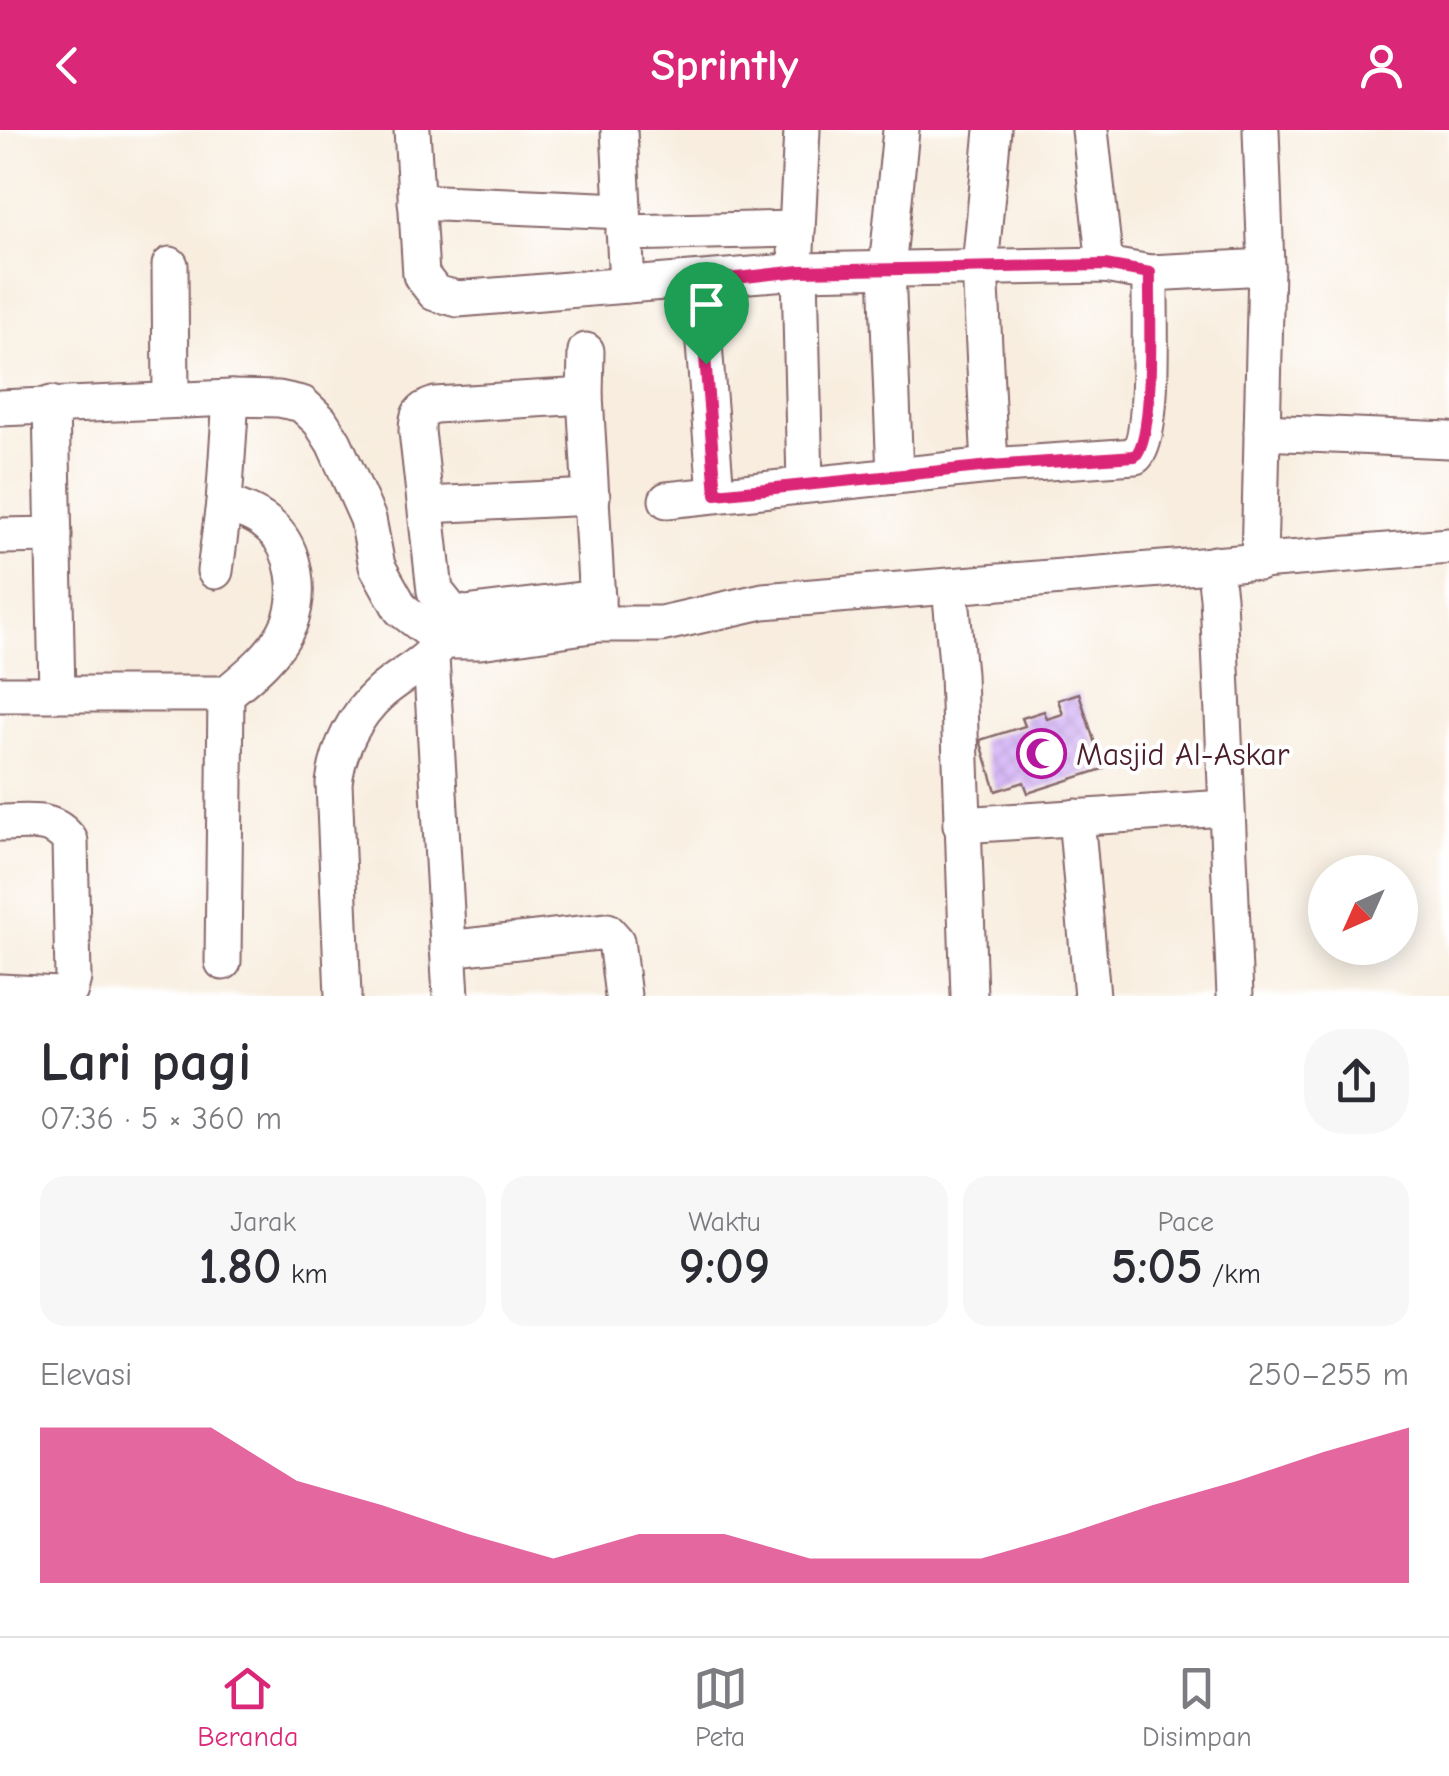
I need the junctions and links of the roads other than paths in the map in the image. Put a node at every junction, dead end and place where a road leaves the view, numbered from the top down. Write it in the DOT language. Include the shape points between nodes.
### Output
graph roads {
  1 [pos="412,130"];
  2 [pos="619,130"];
  3 [pos="802,130"];
  4 [pos="901,130"];
  5 [pos="993,130"];
  6 [pos="1090,130"];
  7 [pos="1261,130"];
  8 [pos="416,202"];
  9 [pos="623,222"];
  10 [pos="797,229"];
  11 [pos="170,265"];
  12 [pos="1105,265"];
  13 [pos="1266,267"];
  14 [pos="980,268"];
  15 [pos="887,269"];
  16 [pos="798,271"];
  17 [pos="1150,273"];
  18 [pos="699,282"];
  19 [pos="626,285"];
  20 [pos="586,351"];
  21 [pos="585,396"];
  22 [pos="231,398"];
  23 [pos="172,400"];
  24 [pos="51,404"];
  25 [pos="0,408"];
  26 [pos="1262,432"];
  27 [pos="1449,440"];
  28 [pos="990,466"];
  29 [pos="895,476"];
  30 [pos="804,486"];
  31 [pos="716,494"];
  32 [pos="592,496"];
  33 [pos="667,500"];
  34 [pos="224,503"];
  35 [pos="426,505"];
  36 [pos="54,535"];
  37 [pos="0,536"];
  38 [pos="1449,546"];
  39 [pos="1259,563"];
  40 [pos="1214,564"];
  41 [pos="215,571"];
  42 [pos="950,586"];
  43 [pos="598,611"];
  44 [pos="437,649"];
  45 [pos="0,694"];
  46 [pos="57,694"];
  47 [pos="226,694"];
  48 [pos="1225,808"];
  49 [pos="1076,817"];
  50 [pos="0,823"];
  51 [pos="962,825"];
  52 [pos="448,949"];
  53 [pos="222,962"];
  54 [pos="0,992"];
  55 [pos="343,996"];
  56 [pos="451,996"];
  57 [pos="623,996"];
  58 [pos="968,996"];
  59 [pos="1092,996"];
  60 [pos="1235,996"];
  1 -- 8 [label="street"];
  2 -- 9 [label="street"];
  3 -- 10 [label="street"];
  4 -- 15 [label="street"];
  5 -- 14 [label="street"];
  6 -- 12 [label="street"];
  7 -- 13 [label="street"];
  8 -- 9 [label="street"];
  8 -- 19 [label="street" via="421,275 436,293 458,299"];
  9 -- 10 [label="street"];
  9 -- 19 [label="street"];
  10 -- 16 [label="street"];
  11 -- 23 [label="street"];
  12 -- 14 [label="street"];
  12 -- 17 [label="street"];
  13 -- 17 [label="street"];
  13 -- 26 [label="street"];
  14 -- 15 [label="street"];
  14 -- 28 [label="street"];
  15 -- 16 [label="street"];
  15 -- 29 [label="street"];
  16 -- 18 [label="street"];
  16 -- 30 [label="street"];
  17 -- 28 [label="street" via="1148,413 1141,450 1123,458"];
  18 -- 19 [label="street"];
  18 -- 31 [label="street"];
  20 -- 21 [label="street"];
  21 -- 32 [label="street"];
  21 -- 35 [label="street" via="423,408 416,432"];
  22 -- 23 [label="street"];
  22 -- 34 [label="street"];
  22 -- 44 [label="street" via="302,404 320,421 368,519 377,566 401,609"];
  23 -- 24 [label="street"];
  24 -- 25 [label="street"];
  24 -- 36 [label="street"];
  26 -- 27 [label="street"];
  26 -- 39 [label="street"];
  28 -- 29 [label="street"];
  29 -- 30 [label="street"];
  30 -- 31 [label="street"];
  31 -- 33 [label="street"];
  32 -- 35 [label="street"];
  32 -- 43 [label="street"];
  34 -- 41 [label="street"];
  34 -- 47 [label="street" via="271,526 290,556 295,582 288,627"];
  35 -- 43 [label="street" via="435,591 452,611"];
  36 -- 37 [label="street"];
  36 -- 46 [label="street"];
  38 -- 39 [label="street"];
  39 -- 40 [label="street"];
  40 -- 42 [label="street"];
  40 -- 48 [label="street"];
  42 -- 43 [label="street" via="763,601 661,624"];
  42 -- 51 [label="street"];
  43 -- 44 [label="street"];
  44 -- 52 [label="street"];
  44 -- 55 [label="street" via="380,694 336,762"];
  45 -- 46 [label="street"];
  46 -- 47 [label="street"];
  47 -- 53 [label="street"];
  48 -- 49 [label="street"];
  48 -- 60 [label="street"];
  49 -- 51 [label="street"];
  49 -- 59 [label="street"];
  50 -- 54 [label="street" via="50,823 70,841 73,978 70,990 58,996"];
  51 -- 58 [label="street"];
  52 -- 56 [label="street"];
  52 -- 57 [label="street" via="608,931 616,941"];
}
